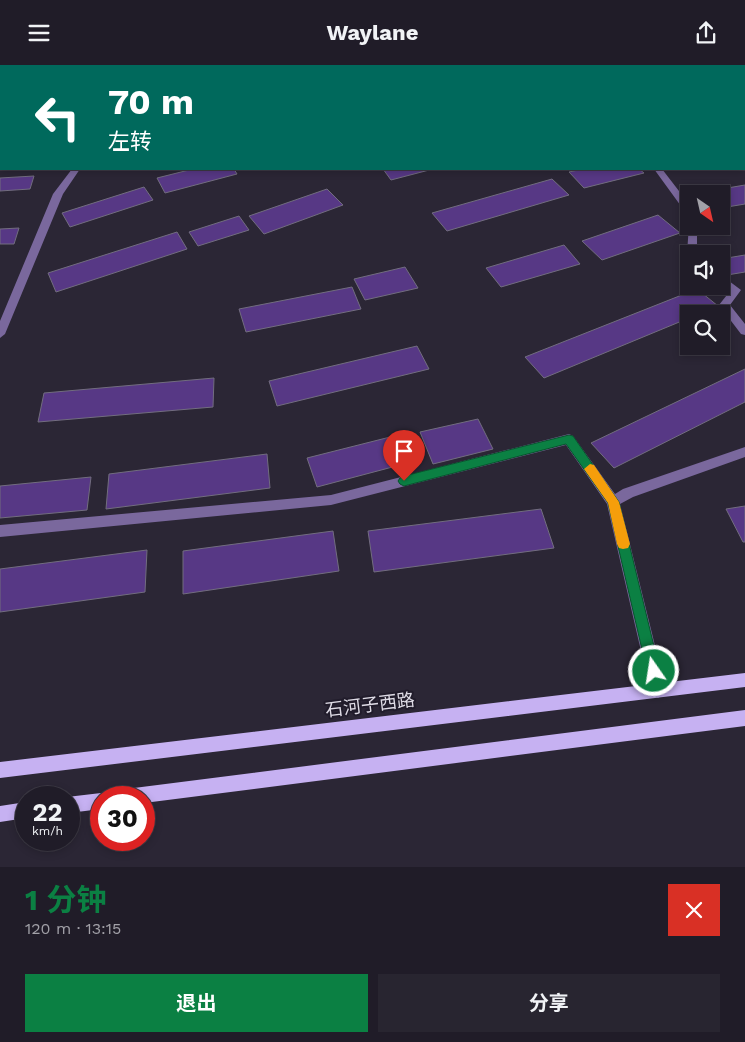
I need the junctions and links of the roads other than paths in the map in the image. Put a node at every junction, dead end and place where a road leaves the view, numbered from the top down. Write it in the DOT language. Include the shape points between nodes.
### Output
graph roads {
  1 [pos="75,170"];
  2 [pos="659,170"];
  3 [pos="680,199"];
  4 [pos="730,285"];
  5 [pos="745,331"];
  6 [pos="0,334"];
  7 [pos="745,451"];
  8 [pos="613,502"];
  9 [pos="0,531"];
  10 [pos="745,680"];
  11 [pos="658,690"];
  12 [pos="745,718"];
  13 [pos="0,770"];
  14 [pos="155,793"];
  15 [pos="15,812"];
  16 [pos="0,814"];
  1 -- 6 [label="street" via="58,194"];
  2 -- 3 [label="street"];
  4 -- 5 [label="street" via="736,290 724,305"];
  7 -- 8 [label="street" via="628,493"];
  8 -- 9 [label="street" via="569,439 331,500"];
  8 -- 11 [label="street"];
  10 -- 11 [label="main road, 石河子西路"];
  11 -- 13 [label="main road, 石河子西路"];
  12 -- 14 [label="main road"];
  15 -- 16 [label="main road"];
}
